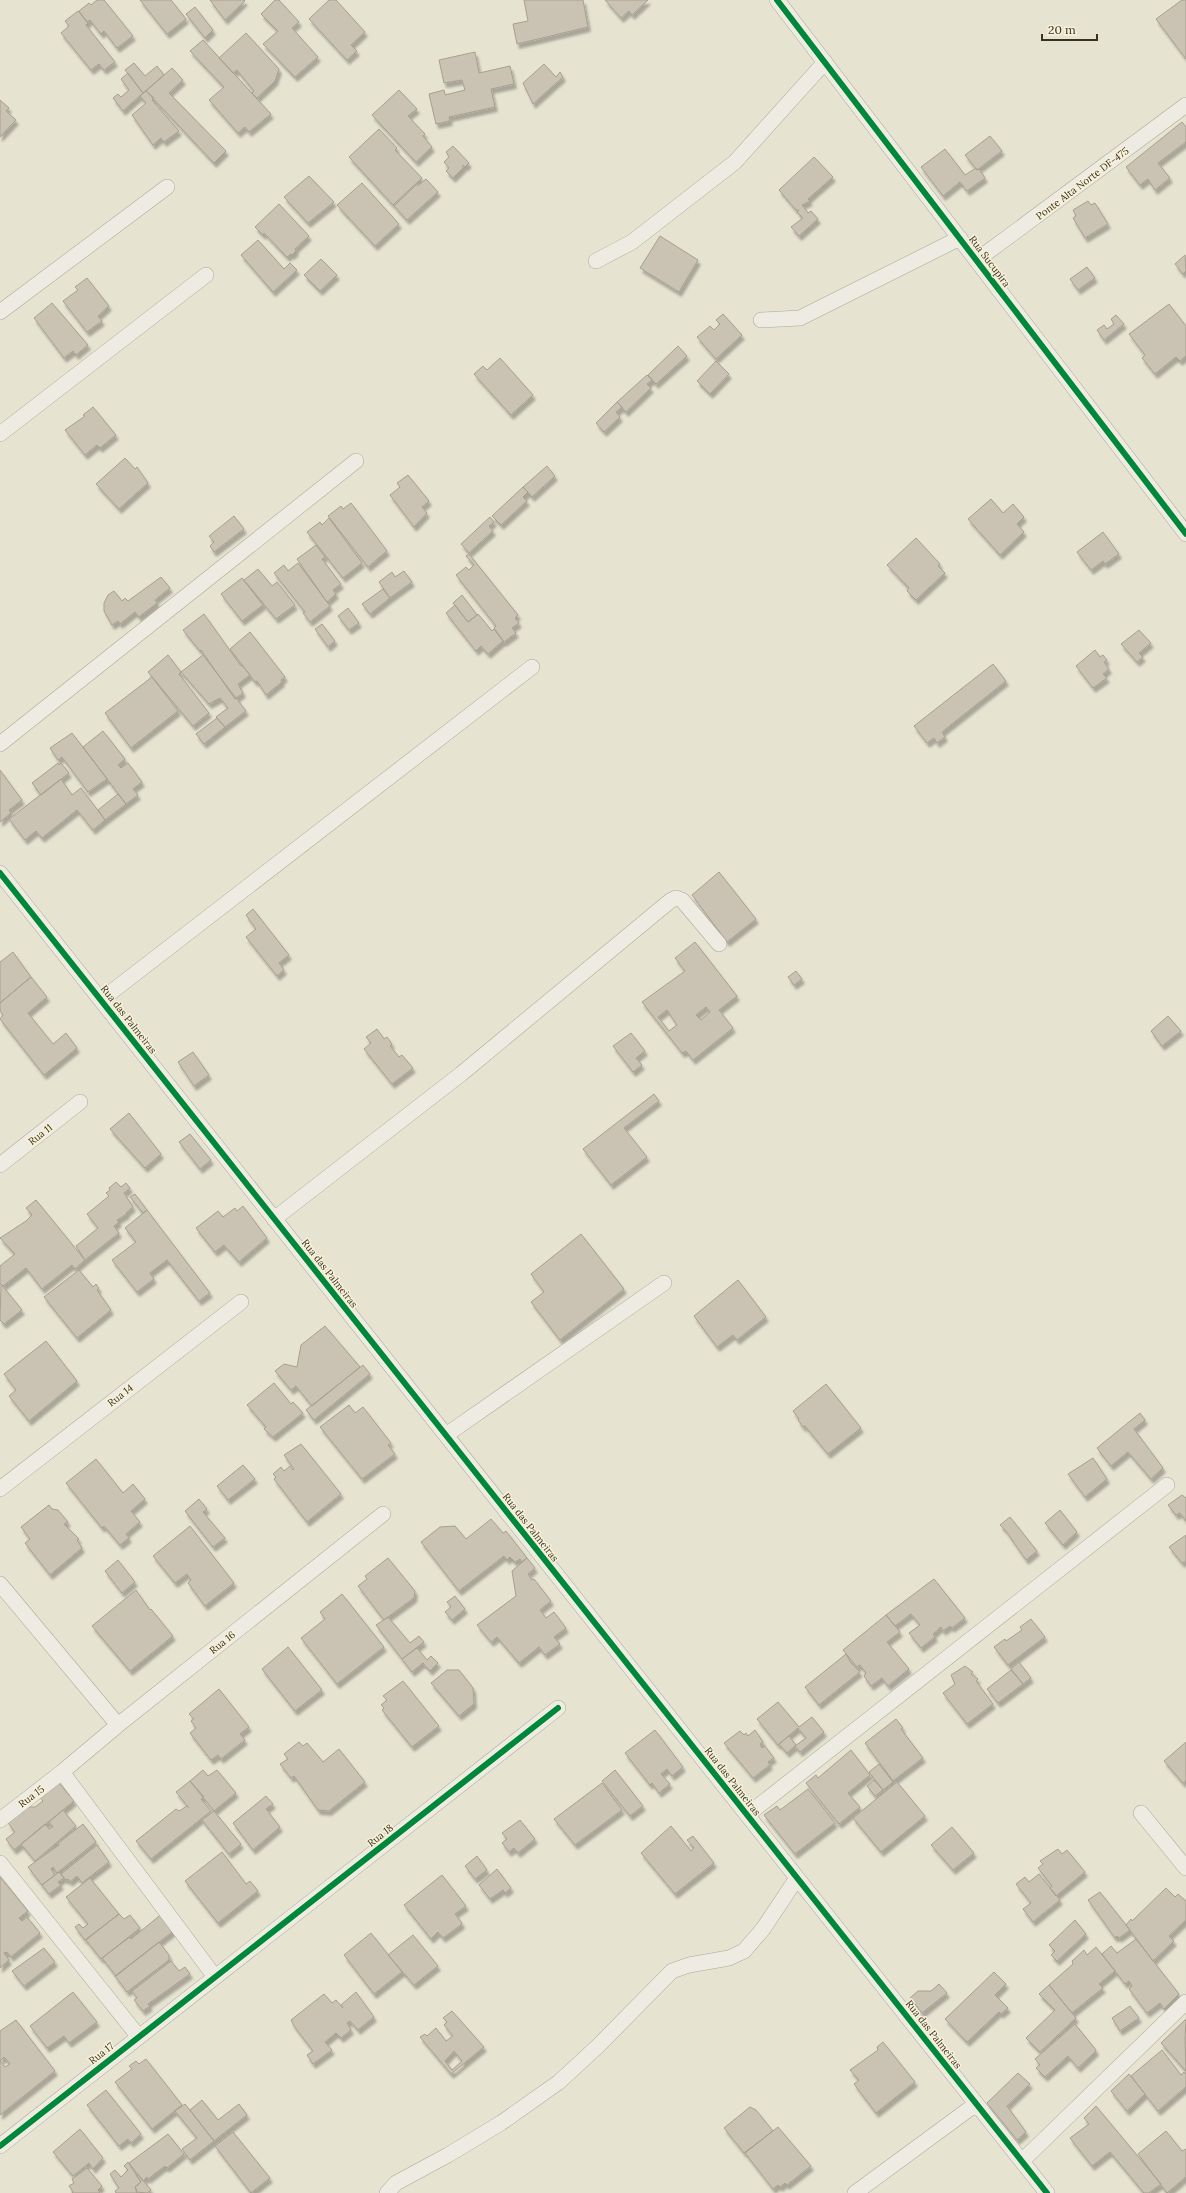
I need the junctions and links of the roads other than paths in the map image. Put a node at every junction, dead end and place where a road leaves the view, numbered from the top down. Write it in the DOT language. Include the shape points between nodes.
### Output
graph roads {
  1 [pos="778,0"];
  2 [pos="825,62"];
  3 [pos="1186,105"];
  4 [pos="167,187"];
  5 [pos="960,238"];
  6 [pos="977,260"];
  7 [pos="596,261"];
  8 [pos="206,275"];
  9 [pos="0,312"];
  10 [pos="761,320"];
  11 [pos="0,434"];
  12 [pos="356,461"];
  13 [pos="1186,534"];
  14 [pos="532,667"];
  15 [pos="0,744"];
  16 [pos="0,873"];
  17 [pos="719,944"];
  18 [pos="101,1000"];
  19 [pos="80,1102"];
  20 [pos="0,1165"];
  21 [pos="274,1218"];
  22 [pos="664,1283"];
  23 [pos="241,1302"];
  24 [pos="446,1435"];
  25 [pos="1167,1485"];
  26 [pos="0,1489"];
  27 [pos="383,1514"];
  28 [pos="0,1584"];
  29 [pos="558,1708"];
  30 [pos="118,1725"];
  31 [pos="62,1772"];
  32 [pos="1141,1813"];
  33 [pos="747,1815"];
  34 [pos="0,1820"];
  35 [pos="0,1863"];
  36 [pos="1186,1868"];
  37 [pos="797,1878"];
  38 [pos="215,1977"];
  39 [pos="1186,2002"];
  40 [pos="139,2037"];
  41 [pos="976,2104"];
  42 [pos="0,2146"];
  43 [pos="1022,2161"];
  44 [pos="387,2193"];
  45 [pos="855,2193"];
  46 [pos="1047,2193"];
  1 -- 2 [label="street, Rua Sucupira"];
  2 -- 5 [label="street, Rua Sucupira"];
  2 -- 7 [label="street" via="735,162 632,242"];
  3 -- 6 [label="street, Ponte Alta Norte DF-475"];
  4 -- 9 [label="street"];
  5 -- 6 [label="street, Rua Sucupira"];
  5 -- 10 [label="street" via="800,318"];
  6 -- 13 [label="street, Rua Sucupira"];
  8 -- 11 [label="street"];
  12 -- 15 [label="street"];
  14 -- 18 [label="street"];
  16 -- 18 [label="street, Rua das Palmeiras"];
  17 -- 21 [label="street" via="682,900 670,900 461,1074"];
  18 -- 21 [label="street, Rua das Palmeiras"];
  19 -- 20 [label="street, Rua 11"];
  21 -- 24 [label="street, Rua das Palmeiras"];
  22 -- 24 [label="street"];
  23 -- 26 [label="street, Rua 14"];
  24 -- 33 [label="street, Rua das Palmeiras"];
  25 -- 33 [label="street"];
  27 -- 30 [label="street, Rua 16"];
  28 -- 30 [label="street"];
  29 -- 38 [label="street, Rua 18"];
  30 -- 31 [label="street, Rua 16"];
  31 -- 34 [label="street, Rua 15"];
  31 -- 38 [label="street"];
  32 -- 36 [label="street"];
  33 -- 37 [label="street, Rua das Palmeiras"];
  35 -- 40 [label="street"];
  37 -- 41 [label="street, Rua das Palmeiras"];
  37 -- 44 [label="street" via="763,1929 744,1951 730,1958 689,1965 672,1971 599,2046 559,2082 501,2123 396,2183"];
  38 -- 40 [label="street, Rua 17"];
  39 -- 43 [label="street"];
  40 -- 42 [label="street, Rua 17"];
  41 -- 43 [label="street, Rua das Palmeiras"];
  41 -- 45 [label="street"];
  43 -- 46 [label="street, Rua das Palmeiras"];
}
